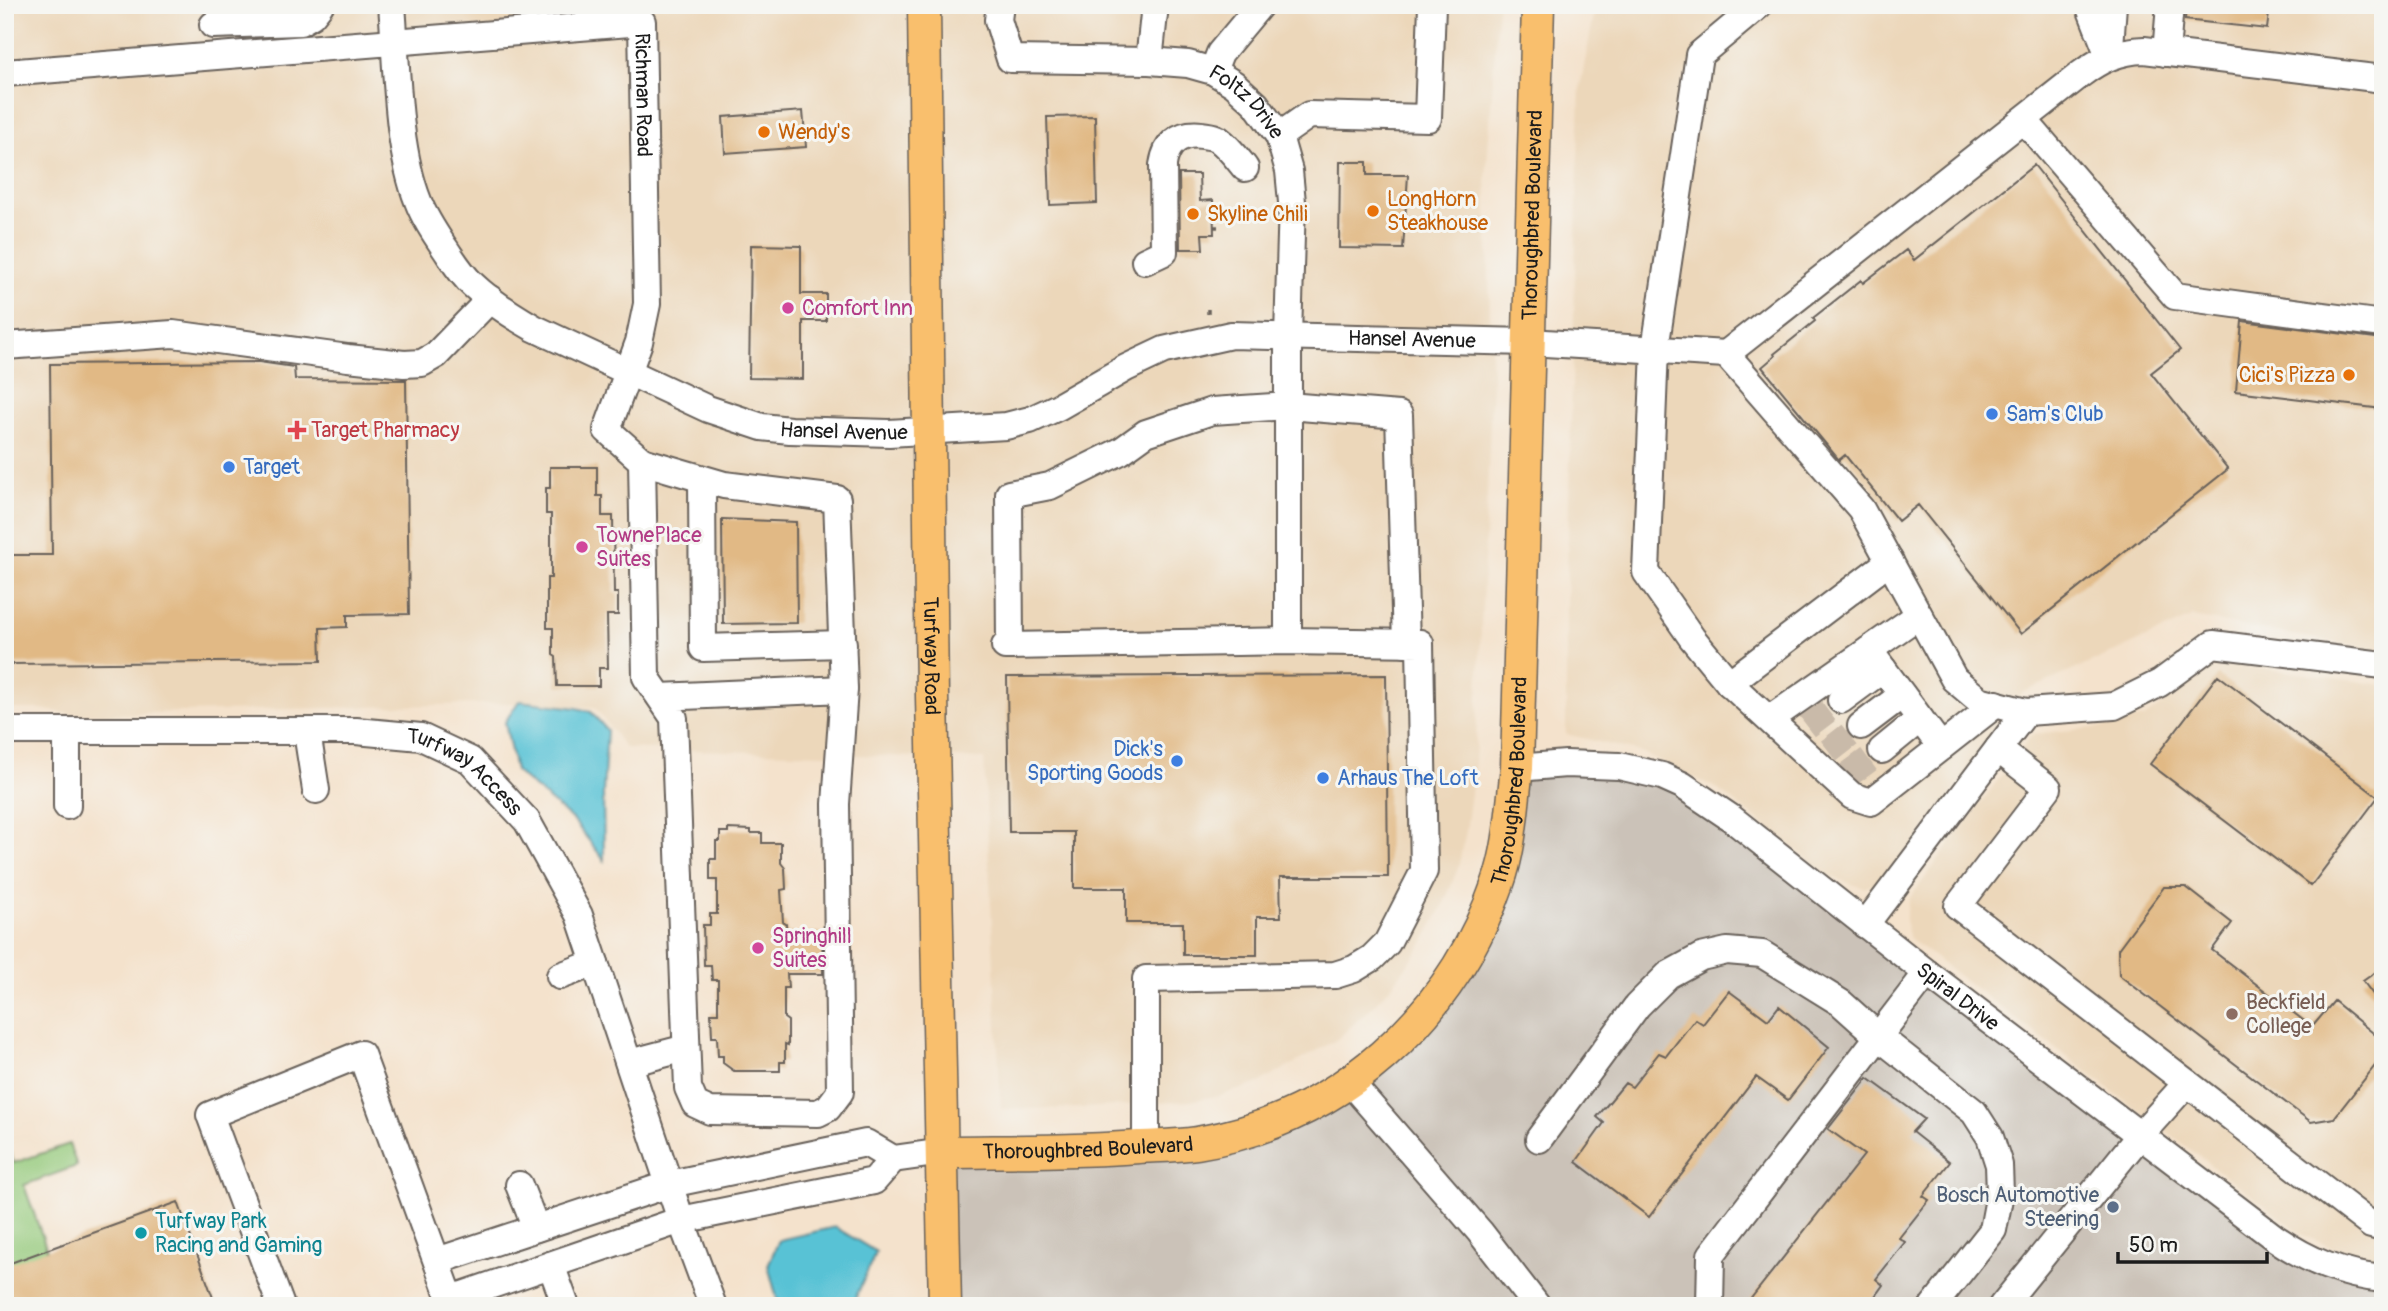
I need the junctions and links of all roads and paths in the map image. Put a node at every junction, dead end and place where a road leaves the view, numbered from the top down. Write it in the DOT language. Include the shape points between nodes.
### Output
graph roads {
  1 [pos="320,5"];
  2 [pos="392,5"];
  3 [pos="924,5"];
  4 [pos="1000,5"];
  5 [pos="1155,5"];
  6 [pos="1259,5"];
  7 [pos="1432,5"];
  8 [pos="1538,5"];
  9 [pos="1759,5"];
  10 [pos="2089,5"];
  11 [pos="2113,5"];
  12 [pos="2170,5"];
  13 [pos="213,25"];
  14 [pos="395,43"];
  15 [pos="2166,52"];
  16 [pos="2109,56"];
  17 [pos="1149,61"];
  18 [pos="1213,71"];
  19 [pos="5,73"];
  20 [pos="2383,79"];
  21 [pos="2024,120"];
  22 [pos="1279,136"];
  23 [pos="1245,168"];
  24 [pos="1145,261"];
  25 [pos="490,299"];
  26 [pos="2383,324"];
  27 [pos="1288,337"];
  28 [pos="1529,342"];
  29 [pos="5,346"];
  30 [pos="1655,349"];
  31 [pos="1726,354"];
  32 [pos="628,371"];
  33 [pos="1288,406"];
  34 [pos="930,432"];
  35 [pos="642,461"];
  36 [pos="702,478"];
  37 [pos="1890,561"];
  38 [pos="1919,615"];
  39 [pos="1288,642"];
  40 [pos="1406,643"];
  41 [pos="843,644"];
  42 [pos="1876,660"];
  43 [pos="2383,665"];
  44 [pos="1729,683"];
  45 [pos="844,690"];
  46 [pos="1902,695"];
  47 [pos="660,697"];
  48 [pos="1841,700"];
  49 [pos="1996,704"];
  50 [pos="2026,712"];
  51 [pos="1770,719"];
  52 [pos="1920,719"];
  53 [pos="1861,726"];
  54 [pos="5,731"];
  55 [pos="307,732"];
  56 [pos="67,733"];
  57 [pos="1941,747"];
  58 [pos="1998,749"];
  59 [pos="1882,750"];
  60 [pos="1517,768"];
  61 [pos="316,790"];
  62 [pos="67,806"];
  63 [pos="1865,925"];
  64 [pos="595,963"];
  65 [pos="1927,973"];
  66 [pos="560,976"];
  67 [pos="1879,1037"];
  68 [pos="686,1048"];
  69 [pos="629,1063"];
  70 [pos="1349,1082"];
  71 [pos="2187,1083"];
  72 [pos="2141,1134"];
  73 [pos="1539,1139"];
  74 [pos="1146,1147"];
  75 [pos="943,1152"];
  76 [pos="893,1159"];
  77 [pos="670,1184"];
  78 [pos="519,1185"];
  79 [pos="681,1220"];
  80 [pos="536,1228"];
  81 [pos="2383,1228"];
  82 [pos="438,1261"];
  83 [pos="551,1265"];
  84 [pos="2383,1279"];
  85 [pos="452,1302"];
  86 [pos="1536,1305"];
  87 [pos="281,1306"];
  88 [pos="566,1306"];
  89 [pos="713,1306"];
  90 [pos="945,1306"];
  91 [pos="1710,1306"];
  92 [pos="1933,1306"];
  93 [pos="2002,1306"];
  1 -- 13 [label="street" via="300,22"];
  2 -- 14 [label="street, Hansel Avenue"];
  3 -- 34 [label="main road, Turfway Road"];
  4 -- 17 [label="street, Foltz Drive" via="998,20 1010,59"];
  5 -- 17 [label="street"];
  6 -- 18 [label="street" via="1220,53"];
  7 -- 22 [label="street" via="1428,118 1310,115"];
  8 -- 28 [label="main road, Thoroughbred Boulevard"];
  9 -- 30 [label="street" via="1699,54"];
  10 -- 16 [label="street"];
  11 -- 16 [label="street"];
  12 -- 15 [label="street"];
  14 -- 19 [label="street"];
  14 -- 25 [label="street, Hansel Avenue" via="403,146 417,200 456,266"];
  14 -- 32 [label="street, Richman Road" via="642,22 647,304"];
  15 -- 16 [label="street" via="2126,51"];
  15 -- 20 [label="street"];
  16 -- 21 [label="street"];
  17 -- 18 [label="street, Foltz Drive"];
  18 -- 22 [label="street, Foltz Drive" via="1256,104"];
  21 -- 26 [label="street" via="2175,296"];
  21 -- 31 [label="street"];
  22 -- 27 [label="street, Foltz Drive" via="1292,202"];
  23 -- 24 [label="street" via="1215,137 1182,135 1172,142 1163,165 1164,252"];
  25 -- 29 [label="street" via="436,355 422,363 348,358 173,334"];
  25 -- 32 [label="street, Hansel Avenue" via="534,328"];
  27 -- 28 [label="street, Hansel Avenue"];
  27 -- 33 [label="street, Foltz Drive"];
  27 -- 34 [label="street, Hansel Avenue" via="1231,335 1164,350 1030,420"];
  28 -- 30 [label="street, Hansel Avenue"];
  28 -- 60 [label="main road, Thoroughbred Boulevard"];
  30 -- 31 [label="street, Hansel Avenue"];
  30 -- 44 [label="street" via="1646,572"];
  31 -- 37 [label="street" via="1861,509"];
  32 -- 34 [label="street, Hansel Avenue" via="708,409 762,428"];
  32 -- 35 [label="street" via="607,430"];
  33 -- 39 [label="street, Foltz Drive"];
  33 -- 39 [label="street" via="1212,411 1146,433 1121,452 1050,486 1009,494 1008,646"];
  33 -- 40 [label="street" via="1399,415"];
  34 -- 75 [label="main road, Turfway Road"];
  35 -- 36 [label="street"];
  35 -- 47 [label="street" via="646,677"];
  36 -- 41 [label="street" via="724,485 838,499"];
  36 -- 41 [label="street" via="703,648"];
  37 -- 38 [label="street"];
  37 -- 44 [label="street"];
  38 -- 42 [label="street"];
  38 -- 49 [label="street" via="1954,679 1979,700"];
  39 -- 40 [label="street"];
  40 -- 74 [label="street" via="1420,643 1424,871 1399,923 1372,958 1335,975 1146,979"];
  41 -- 45 [label="street"];
  42 -- 46 [label="street"];
  42 -- 48 [label="street"];
  42 -- 51 [label="street"];
  43 -- 50 [label="street" via="2213,644 2160,683 2114,706"];
  44 -- 51 [label="street"];
  45 -- 47 [label="street"];
  45 -- 68 [label="street" via="836,804 840,1092 828,1108 817,1113 710,1111 695,1104 688,1088"];
  46 -- 52 [label="street"];
  46 -- 53 [label="street"];
  47 -- 68 [label="street" via="674,719"];
  49 -- 50 [label="street"];
  49 -- 57 [label="street"];
  50 -- 58 [label="street"];
  51 -- 57 [label="street" via="1799,732 1843,778 1852,796 1871,802"];
  52 -- 57 [label="street"];
  52 -- 59 [label="street"];
  54 -- 56 [label="street, Turfway Access"];
  55 -- 56 [label="street, Turfway Access"];
  55 -- 61 [label="street"];
  55 -- 64 [label="street, Turfway Access" via="421,737 470,760 527,821 579,915"];
  56 -- 62 [label="street"];
  58 -- 63 [label="street"];
  58 -- 71 [label="street" via="2048,788 1958,906"];
  60 -- 63 [label="street, Spiral Drive" via="1619,766 1682,785 1731,818"];
  60 -- 70 [label="main road, Thoroughbred Boulevard" via="1499,881 1456,971 1399,1041"];
  63 -- 65 [label="street, Spiral Drive"];
  64 -- 66 [label="street"];
  64 -- 69 [label="street, Turfway Access"];
  65 -- 67 [label="street"];
  65 -- 72 [label="street, Spiral Drive"];
  67 -- 73 [label="street" via="1841,1003 1762,954 1727,951 1701,957 1668,975 1637,1006"];
  67 -- 91 [label="street" via="1711,1255"];
  67 -- 92 [label="street" via="1974,1112 1990,1137 1999,1165 2000,1193 1993,1230"];
  68 -- 69 [label="street"];
  69 -- 77 [label="street, Turfway Access"];
  70 -- 74 [label="main road, Thoroughbred Boulevard" via="1265,1126 1194,1143"];
  70 -- 86 [label="street"];
  71 -- 72 [label="street"];
  71 -- 81 [label="street" via="2371,1225"];
  72 -- 84 [label="street, Spiral Drive" via="2295,1251 2328,1268"];
  72 -- 93 [label="street"];
  74 -- 75 [label="main road, Thoroughbred Boulevard"];
  75 -- 76 [label="street"];
  75 -- 90 [label="main road, Turfway Road"];
  76 -- 77 [label="street" via="866,1143"];
  76 -- 79 [label="street" via="874,1181"];
  77 -- 79 [label="street, Turfway Access"];
  77 -- 80 [label="street"];
  78 -- 80 [label="street"];
  79 -- 83 [label="street"];
  79 -- 89 [label="street, Turfway Access"];
  80 -- 82 [label="street"];
  82 -- 85 [label="street"];
  82 -- 87 [label="street" via="361,1054 210,1115"];
  83 -- 85 [label="street"];
  83 -- 88 [label="street"];
}
